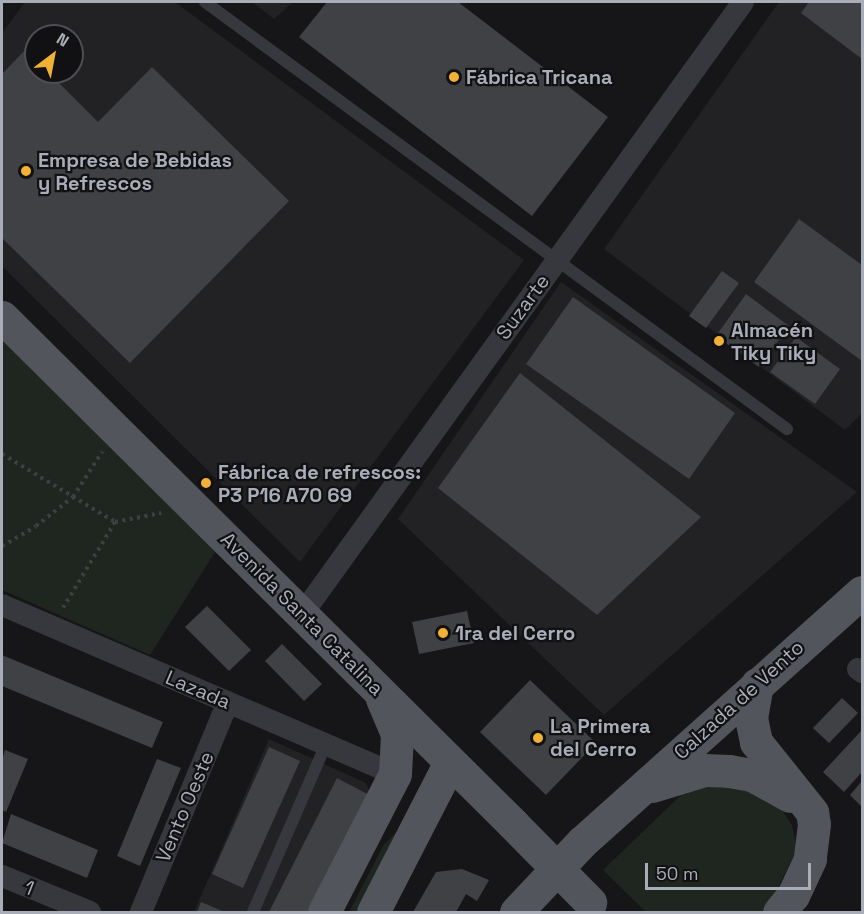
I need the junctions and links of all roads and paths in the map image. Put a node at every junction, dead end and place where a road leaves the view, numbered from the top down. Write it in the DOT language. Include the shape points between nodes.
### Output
graph roads {
  1 [pos="205,2"];
  2 [pos="743,2"];
  3 [pos="556,260"];
  4 [pos="2,317"];
  5 [pos="116,429"];
  6 [pos="788,429"];
  7 [pos="2,454"];
  8 [pos="73,497"];
  9 [pos="167,512"];
  10 [pos="115,522"];
  11 [pos="2,546"];
  12 [pos="862,592"];
  13 [pos="2,605"];
  14 [pos="303,613"];
  15 [pos="52,627"];
  16 [pos="757,684"];
  17 [pos="378,689"];
  18 [pos="228,702"];
  19 [pos="326,744"];
  20 [pos="449,764"];
  21 [pos="395,774"];
  22 [pos="636,793"];
  23 [pos="806,866"];
  24 [pos="2,876"];
  25 [pos="595,907"];
  26 [pos="90,912"];
  27 [pos="141,912"];
  28 [pos="253,912"];
  29 [pos="324,912"];
  30 [pos="373,912"];
  31 [pos="516,912"];
  32 [pos="779,912"];
  1 -- 3 [label="lane"];
  2 -- 3 [label="street, Suzarte"];
  3 -- 6 [label="lane"];
  3 -- 14 [label="street, Suzarte"];
  4 -- 5 [label="main road, Avenida Santa Catalina"];
  5 -- 8 [label="path"];
  5 -- 14 [label="main road, Avenida Santa Catalina"];
  7 -- 8 [label="path"];
  8 -- 10 [label="path"];
  8 -- 11 [label="path"];
  9 -- 10 [label="path"];
  10 -- 15 [label="path"];
  12 -- 16 [label="main road, Calzada de Vento"];
  13 -- 15 [label="street, Lazada"];
  14 -- 17 [label="main road, Avenida Santa Catalina"];
  15 -- 18 [label="street, Lazada"];
  16 -- 22 [label="main road, Calzada de Vento"];
  16 -- 23 [label="main road" via="751,718 756,742 812,812 815,837"];
  17 -- 20 [label="main road, Avenida Santa Catalina"];
  17 -- 21 [label="main road" via="397,734"];
  18 -- 19 [label="street, Lazada"];
  18 -- 27 [label="street, Vento Oeste"];
  19 -- 21 [label="street, Lazada"];
  19 -- 28 [label="lane"];
  20 -- 21 [label="main road" via="429,759"];
  20 -- 25 [label="main road, Avenida Santa Catalina, bridge"];
  20 -- 30 [label="main road"];
  21 -- 29 [label="main road"];
  22 -- 23 [label="main road" via="704,770 752,775 785,793 799,809 806,837"];
  22 -- 31 [label="main road, Calzada de Vento" via="582,842"];
  23 -- 32 [label="main road" via="793,896"];
  24 -- 26 [label="street, 1"];
}
